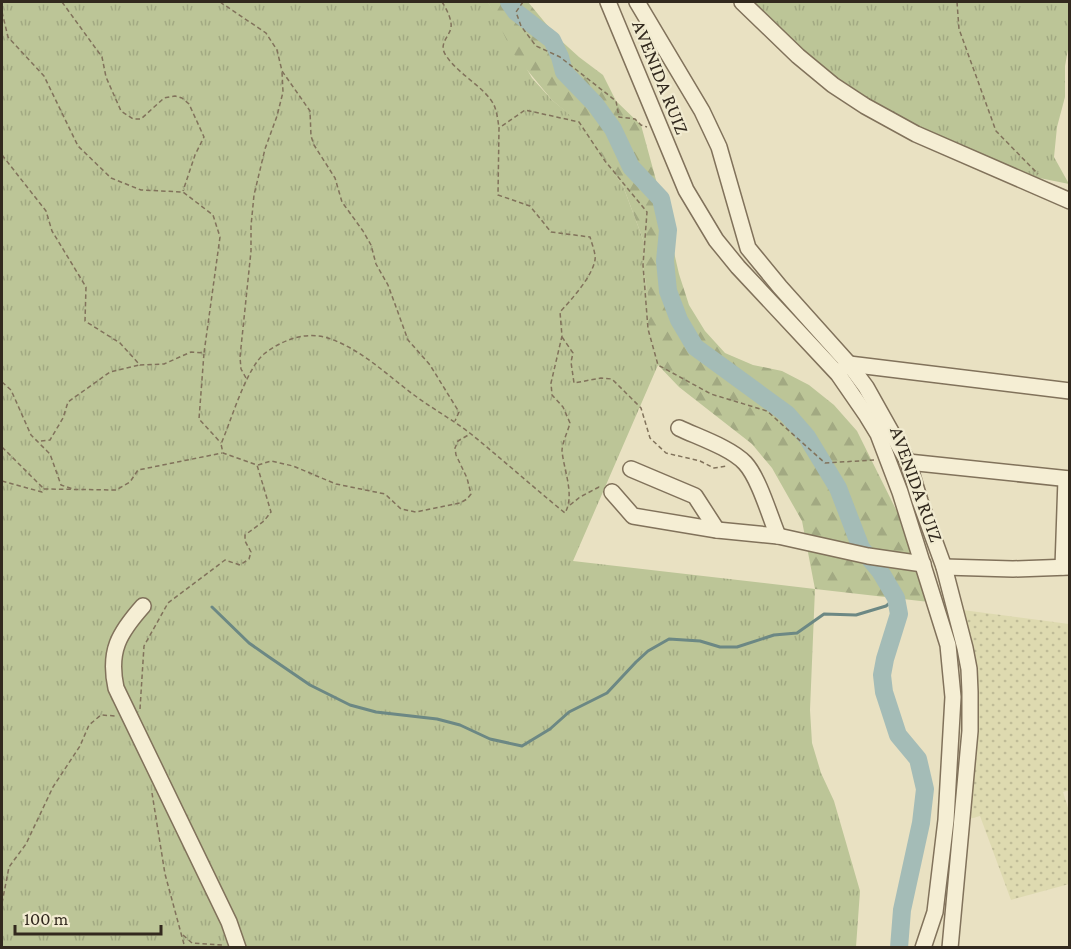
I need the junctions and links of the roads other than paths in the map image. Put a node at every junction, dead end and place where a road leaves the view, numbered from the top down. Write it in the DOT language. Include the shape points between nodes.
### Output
graph roads {
  1 [pos="608,2"];
  2 [pos="637,2"];
  3 [pos="742,2"];
  4 [pos="1070,201"];
  5 [pos="844,369"];
  6 [pos="1070,391"];
  7 [pos="679,428"];
  8 [pos="908,462"];
  9 [pos="631,469"];
  10 [pos="1068,479"];
  11 [pos="612,492"];
  12 [pos="717,530"];
  13 [pos="778,536"];
  14 [pos="923,564"];
  15 [pos="944,567"];
  16 [pos="1066,567"];
  17 [pos="143,606"];
  18 [pos="946,819"];
  19 [pos="962,820"];
  20 [pos="234,947"];
  21 [pos="924,948"];
  22 [pos="950,948"];
  1 -- 5 [label="street, AVENIDA RUIZ" via="686,190 706,224 738,267"];
  2 -- 5 [label="street, AVENIDA RUIZ" via="702,111 730,180 748,248"];
  3 -- 4 [label="street" via="798,56 865,106 916,134"];
  5 -- 6 [label="street"];
  5 -- 8 [label="street, AVENIDA RUIZ" via="866,387"];
  5 -- 14 [label="street, AVENIDA RUIZ" via="878,434"];
  7 -- 13 [label="street" via="746,463"];
  8 -- 10 [label="street"];
  8 -- 15 [label="street, AVENIDA RUIZ"];
  9 -- 12 [label="street" via="695,496"];
  10 -- 16 [label="street"];
  11 -- 12 [label="street" via="633,516"];
  12 -- 13 [label="street"];
  13 -- 14 [label="street"];
  14 -- 18 [label="street, AVENIDA RUIZ" via="951,668"];
  15 -- 16 [label="street"];
  15 -- 19 [label="street, AVENIDA RUIZ" via="969,669 970,731"];
  17 -- 20 [label="street" via="125,626 114,652 112,672 116,688 136,718 229,922"];
  18 -- 19 [label="street"];
  18 -- 21 [label="street, AVENIDA RUIZ" via="935,912"];
  19 -- 22 [label="street, AVENIDA RUIZ"];
}
